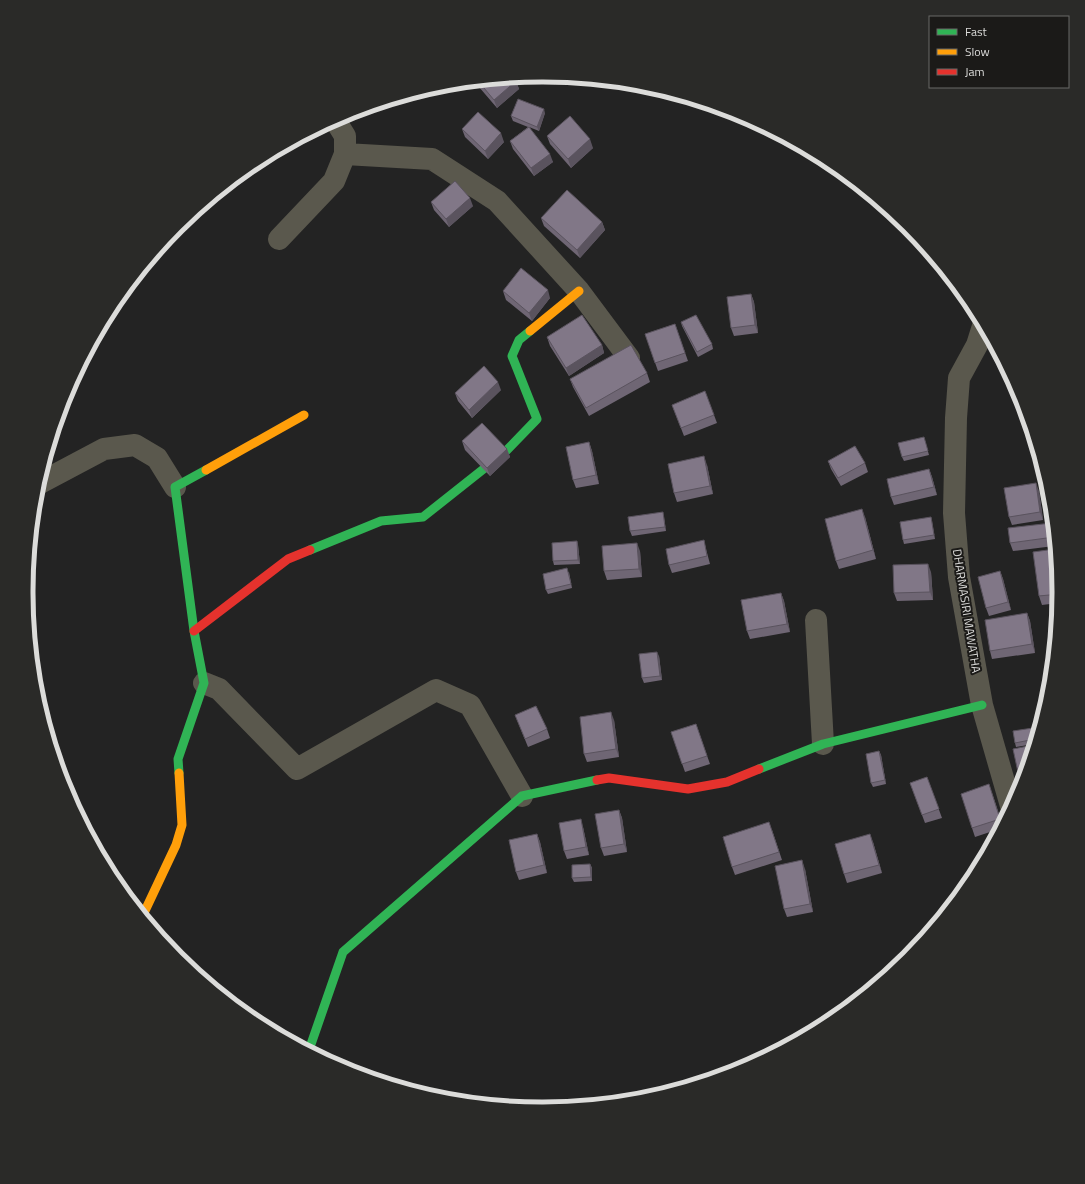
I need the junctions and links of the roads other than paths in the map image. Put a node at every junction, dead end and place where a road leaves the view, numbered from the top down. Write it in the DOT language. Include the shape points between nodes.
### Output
graph roads {
  1 [pos="338,126"];
  2 [pos="345,154"];
  3 [pos="279,239"];
  4 [pos="579,291"];
  5 [pos="980,335"];
  6 [pos="629,358"];
  7 [pos="304,415"];
  8 [pos="46,480"];
  9 [pos="175,487"];
  10 [pos="816,620"];
  11 [pos="194,631"];
  12 [pos="204,683"];
  13 [pos="982,705"];
  14 [pos="823,744"];
  15 [pos="522,796"];
  16 [pos="1008,797"];
  17 [pos="145,911"];
  18 [pos="311,1045"];
  1 -- 2 [label="street" via="345,136"];
  2 -- 3 [label="street" via="334,181"];
  2 -- 4 [label="street" via="432,159 497,201"];
  4 -- 6 [label="street"];
  4 -- 11 [label="street" via="519,340 512,356 537,419 505,452 423,517 381,521 288,559"];
  5 -- 13 [label="street, DHARMASIRI MAWATHA" via="959,378 954,513 959,577"];
  7 -- 9 [label="street"];
  8 -- 9 [label="street" via="104,449 135,445 157,458"];
  9 -- 11 [label="street"];
  10 -- 14 [label="street"];
  11 -- 12 [label="street"];
  12 -- 15 [label="street" via="219,690 297,769 436,690 470,705"];
  12 -- 17 [label="street" via="178,759 182,825 176,845"];
  13 -- 14 [label="street"];
  13 -- 16 [label="street, DHARMASIRI MAWATHA"];
  14 -- 15 [label="street" via="728,782 688,789 609,778"];
  15 -- 18 [label="street" via="343,952"];
}
